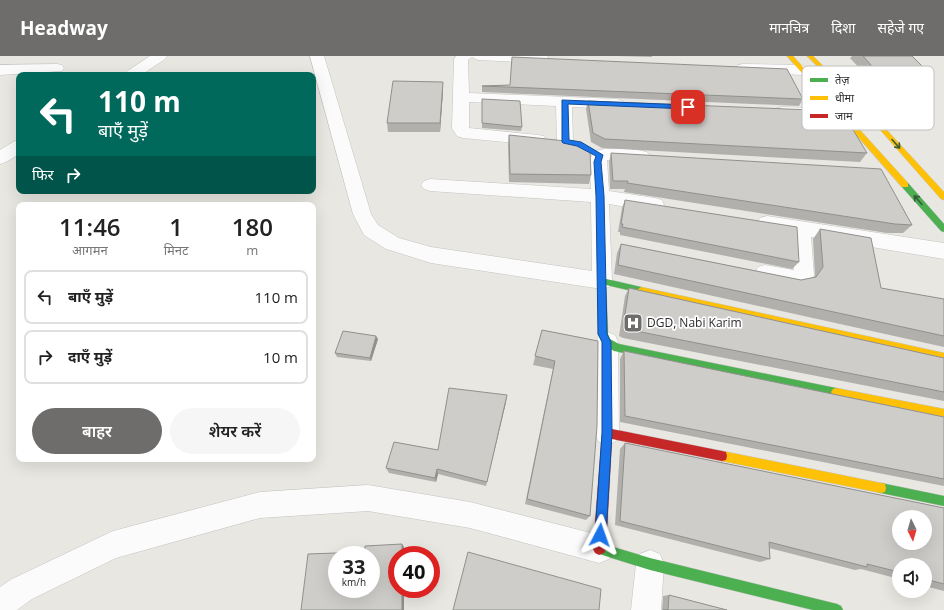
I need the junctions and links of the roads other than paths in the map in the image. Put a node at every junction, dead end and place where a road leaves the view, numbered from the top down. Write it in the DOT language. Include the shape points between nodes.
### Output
graph roads {
  1 [pos="160,56"];
  2 [pos="317,56"];
  3 [pos="466,56"];
  4 [pos="478,56"];
  5 [pos="790,56"];
  6 [pos="810,56"];
  7 [pos="555,60"];
  8 [pos="820,66"];
  9 [pos="732,67"];
  10 [pos="57,68"];
  11 [pos="0,70"];
  12 [pos="801,70"];
  13 [pos="136,72"];
  14 [pos="461,97"];
  15 [pos="564,102"];
  16 [pos="636,105"];
  17 [pos="771,111"];
  18 [pos="802,112"];
  19 [pos="856,130"];
  20 [pos="884,130"];
  21 [pos="583,147"];
  22 [pos="16,148"];
  23 [pos="656,157"];
  24 [pos="0,158"];
  25 [pos="868,169"];
  26 [pos="891,171"];
  27 [pos="430,185"];
  28 [pos="942,194"];
  29 [pos="600,196"];
  30 [pos="670,207"];
  31 [pos="747,220"];
  32 [pos="801,228"];
  33 [pos="944,229"];
  34 [pos="944,251"];
  35 [pos="747,270"];
  36 [pos="602,281"];
  37 [pos="607,342"];
  38 [pos="944,357"];
  39 [pos="944,414"];
  40 [pos="607,433"];
  41 [pos="944,501"];
  42 [pos="599,549"];
  43 [pos="650,564"];
  44 [pos="0,604"];
  45 [pos="646,610"];
  46 [pos="837,610"];
  1 -- 13 [label="street"];
  2 -- 36 [label="street" via="362,214 371,230 392,244 432,255"];
  3 -- 14 [label="street" via="461,59"];
  4 -- 7 [label="street"];
  5 -- 12 [label="street"];
  6 -- 8 [label="street, one-way"];
  9 -- 12 [label="street"];
  10 -- 11 [label="street"];
  14 -- 15 [label="street"];
  14 -- 21 [label="street" via="460,128 463,132"];
  15 -- 16 [label="street"];
  15 -- 21 [label="street"];
  17 -- 18 [label="street"];
  19 -- 26 [label="street"];
  20 -- 28 [label="street, one-way"];
  21 -- 23 [label="street" via="609,154"];
  21 -- 29 [label="street" via="598,162"];
  22 -- 24 [label="street"];
  25 -- 26 [label="street"];
  33 -- 26 [label="street, one-way"];
  27 -- 29 [label="street"];
  29 -- 30 [label="street"];
  29 -- 36 [label="street" via="609,242"];
  31 -- 32 [label="street"];
  32 -- 34 [label="street"];
  32 -- 35 [label="street" via="804,275 801,278 793,279"];
  36 -- 37 [label="street" via="603,334"];
  36 -- 38 [label="street"];
  37 -- 39 [label="street" via="617,348"];
  37 -- 40 [label="street"];
  40 -- 41 [label="street"];
  40 -- 42 [label="street"];
  42 -- 43 [label="street"];
  42 -- 44 [label="street" via="470,515 368,498 260,505 113,545 22,589"];
  43 -- 45 [label="street"];
  43 -- 46 [label="street"];
}
